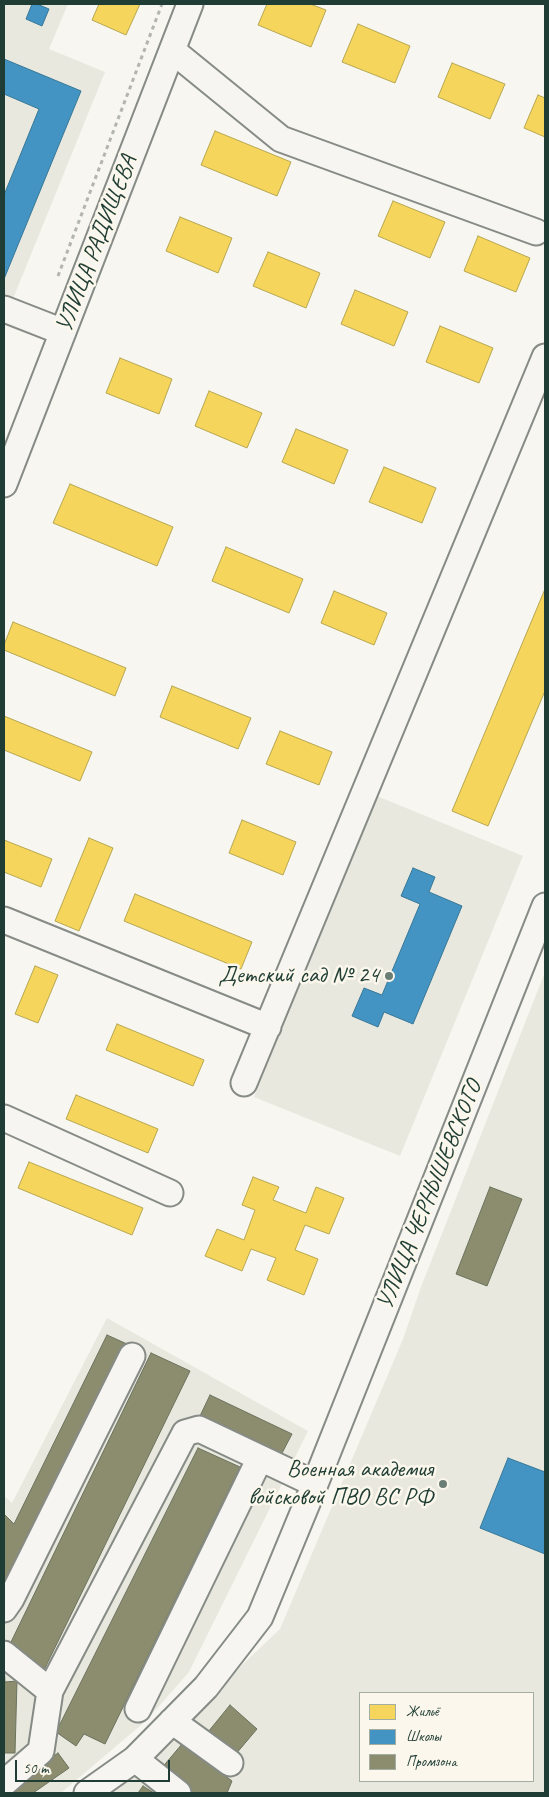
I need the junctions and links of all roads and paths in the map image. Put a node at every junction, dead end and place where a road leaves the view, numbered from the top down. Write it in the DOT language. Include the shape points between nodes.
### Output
graph roads {
  1 [pos="162,4"];
  2 [pos="190,4"];
  3 [pos="173,51"];
  4 [pos="536,232"];
  5 [pos="57,278"];
  6 [pos="4,309"];
  7 [pos="63,332"];
  8 [pos="545,357"];
  9 [pos="540,382"];
  10 [pos="4,484"];
  11 [pos="545,906"];
  12 [pos="4,920"];
  13 [pos="268,1027"];
  14 [pos="244,1083"];
  15 [pos="4,1118"];
  16 [pos="170,1194"];
  17 [pos="132,1356"];
  18 [pos="260,1458"];
  19 [pos="315,1484"];
  20 [pos="4,1609"];
  21 [pos="4,1654"];
  22 [pos="50,1691"];
  23 [pos="138,1709"];
  24 [pos="172,1721"];
  25 [pos="135,1759"];
  26 [pos="230,1764"];
  27 [pos="4,1783"];
  28 [pos="87,1793"];
  29 [pos="178,1793"];
  1 -- 5 [label="path"];
  2 -- 3 [label="street, УЛИЦА РАДИЩЕВА"];
  3 -- 4 [label="street" via="281,139"];
  3 -- 7 [label="street, УЛИЦА РАДИЩЕВА"];
  6 -- 7 [label="street"];
  7 -- 10 [label="street, УЛИЦА РАДИЩЕВА"];
  8 -- 9 [label="street"];
  9 -- 13 [label="street"];
  11 -- 19 [label="street, УЛИЦА ЧЕРНЫШЕВСКОГО"];
  12 -- 13 [label="street"];
  13 -- 14 [label="street"];
  15 -- 16 [label="street"];
  17 -- 20 [label="street"];
  18 -- 19 [label="street"];
  18 -- 22 [label="street" via="199,1429 185,1434"];
  18 -- 23 [label="street"];
  19 -- 24 [label="street, УЛИЦА ЧЕРНЫШЕВСКОГО" via="260,1617 206,1688"];
  21 -- 22 [label="street"];
  22 -- 27 [label="street" via="41,1751"];
  24 -- 25 [label="street, УЛИЦА ЧЕРНЫШЕВСКОГО"];
  24 -- 26 [label="street"];
  25 -- 28 [label="street, УЛИЦА ЧЕРНЫШЕВСКОГО"];
  25 -- 29 [label="street"];
}
